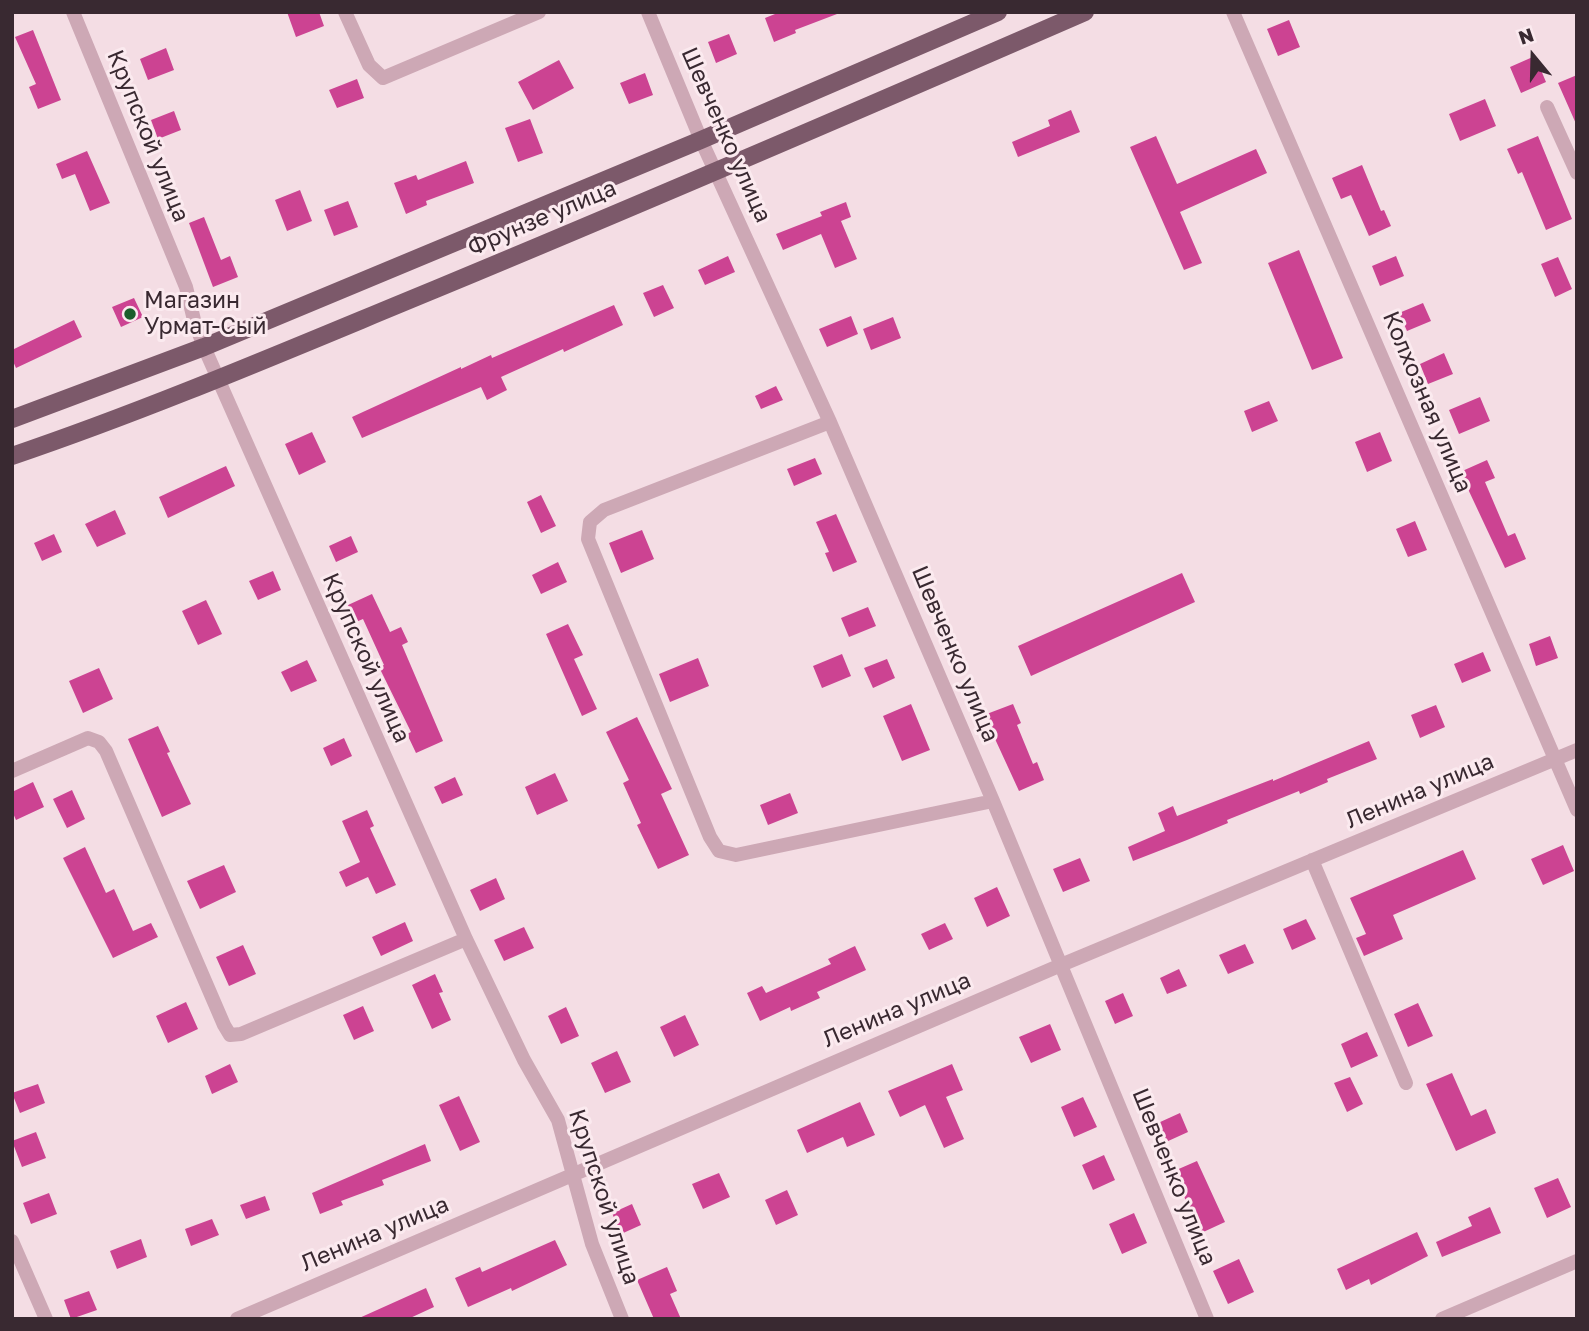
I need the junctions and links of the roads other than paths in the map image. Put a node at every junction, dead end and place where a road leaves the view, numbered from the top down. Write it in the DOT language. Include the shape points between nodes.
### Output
graph roads {
  1 [pos="73,12"];
  2 [pos="345,12"];
  3 [pos="539,12"];
  4 [pos="648,12"];
  5 [pos="998,12"];
  6 [pos="1086,12"];
  7 [pos="1233,12"];
  8 [pos="1547,107"];
  9 [pos="701,140"];
  10 [pos="716,173"];
  11 [pos="1577,173"];
  12 [pos="204,346"];
  13 [pos="218,379"];
  14 [pos="12,419"];
  15 [pos="830,422"];
  16 [pos="12,456"];
  17 [pos="1577,750"];
  18 [pos="1557,759"];
  19 [pos="12,771"];
  20 [pos="993,801"];
  21 [pos="1577,810"];
  22 [pos="1312,860"];
  23 [pos="466,939"];
  24 [pos="1061,965"];
  25 [pos="1406,1083"];
  26 [pos="573,1173"];
  27 [pos="12,1241"];
  28 [pos="1577,1261"];
  29 [pos="46,1319"];
  30 [pos="237,1319"];
  31 [pos="622,1319"];
  32 [pos="1208,1319"];
  33 [pos="1442,1319"];
  1 -- 12 [label="street, Крупской улица" via="186,287"];
  2 -- 3 [label="street" via="369,65 383,78"];
  4 -- 9 [label="street, Шевченко улица"];
  5 -- 9 [label="main road, Фрунзе улица"];
  6 -- 10 [label="main road, Фрунзе улица"];
  7 -- 18 [label="street, Колхозная улица"];
  8 -- 11 [label="street"];
  9 -- 10 [label="street, Шевченко улица"];
  9 -- 12 [label="main road, Фрунзе улица"];
  10 -- 13 [label="main road, Фрунзе улица"];
  10 -- 15 [label="street, Шевченко улица"];
  12 -- 13 [label="street, Крупской улица"];
  12 -- 14 [label="main road, Фрунзе улица"];
  13 -- 16 [label="main road, Фрунзе улица"];
  13 -- 23 [label="street, Крупской улица"];
  15 -- 20 [label="street, Шевченко улица"];
  15 -- 20 [label="street" via="604,510 590,522 588,538 710,836 719,851 736,855"];
  17 -- 18 [label="street, Ленина улица"];
  18 -- 21 [label="street, Колхозная улица"];
  18 -- 22 [label="street, Ленина улица"];
  19 -- 23 [label="street" via="88,738 99,741 230,1035"];
  20 -- 24 [label="street, Шевченко улица"];
  22 -- 24 [label="street, Ленина улица"];
  22 -- 25 [label="street"];
  23 -- 26 [label="street, Крупской улица" via="558,1120"];
  24 -- 26 [label="street, Ленина улица"];
  24 -- 32 [label="street, Шевченко улица"];
  26 -- 30 [label="street, Ленина улица"];
  26 -- 31 [label="street, Крупской улица" via="592,1244"];
  27 -- 29 [label="street"];
  28 -- 33 [label="street"];
}
